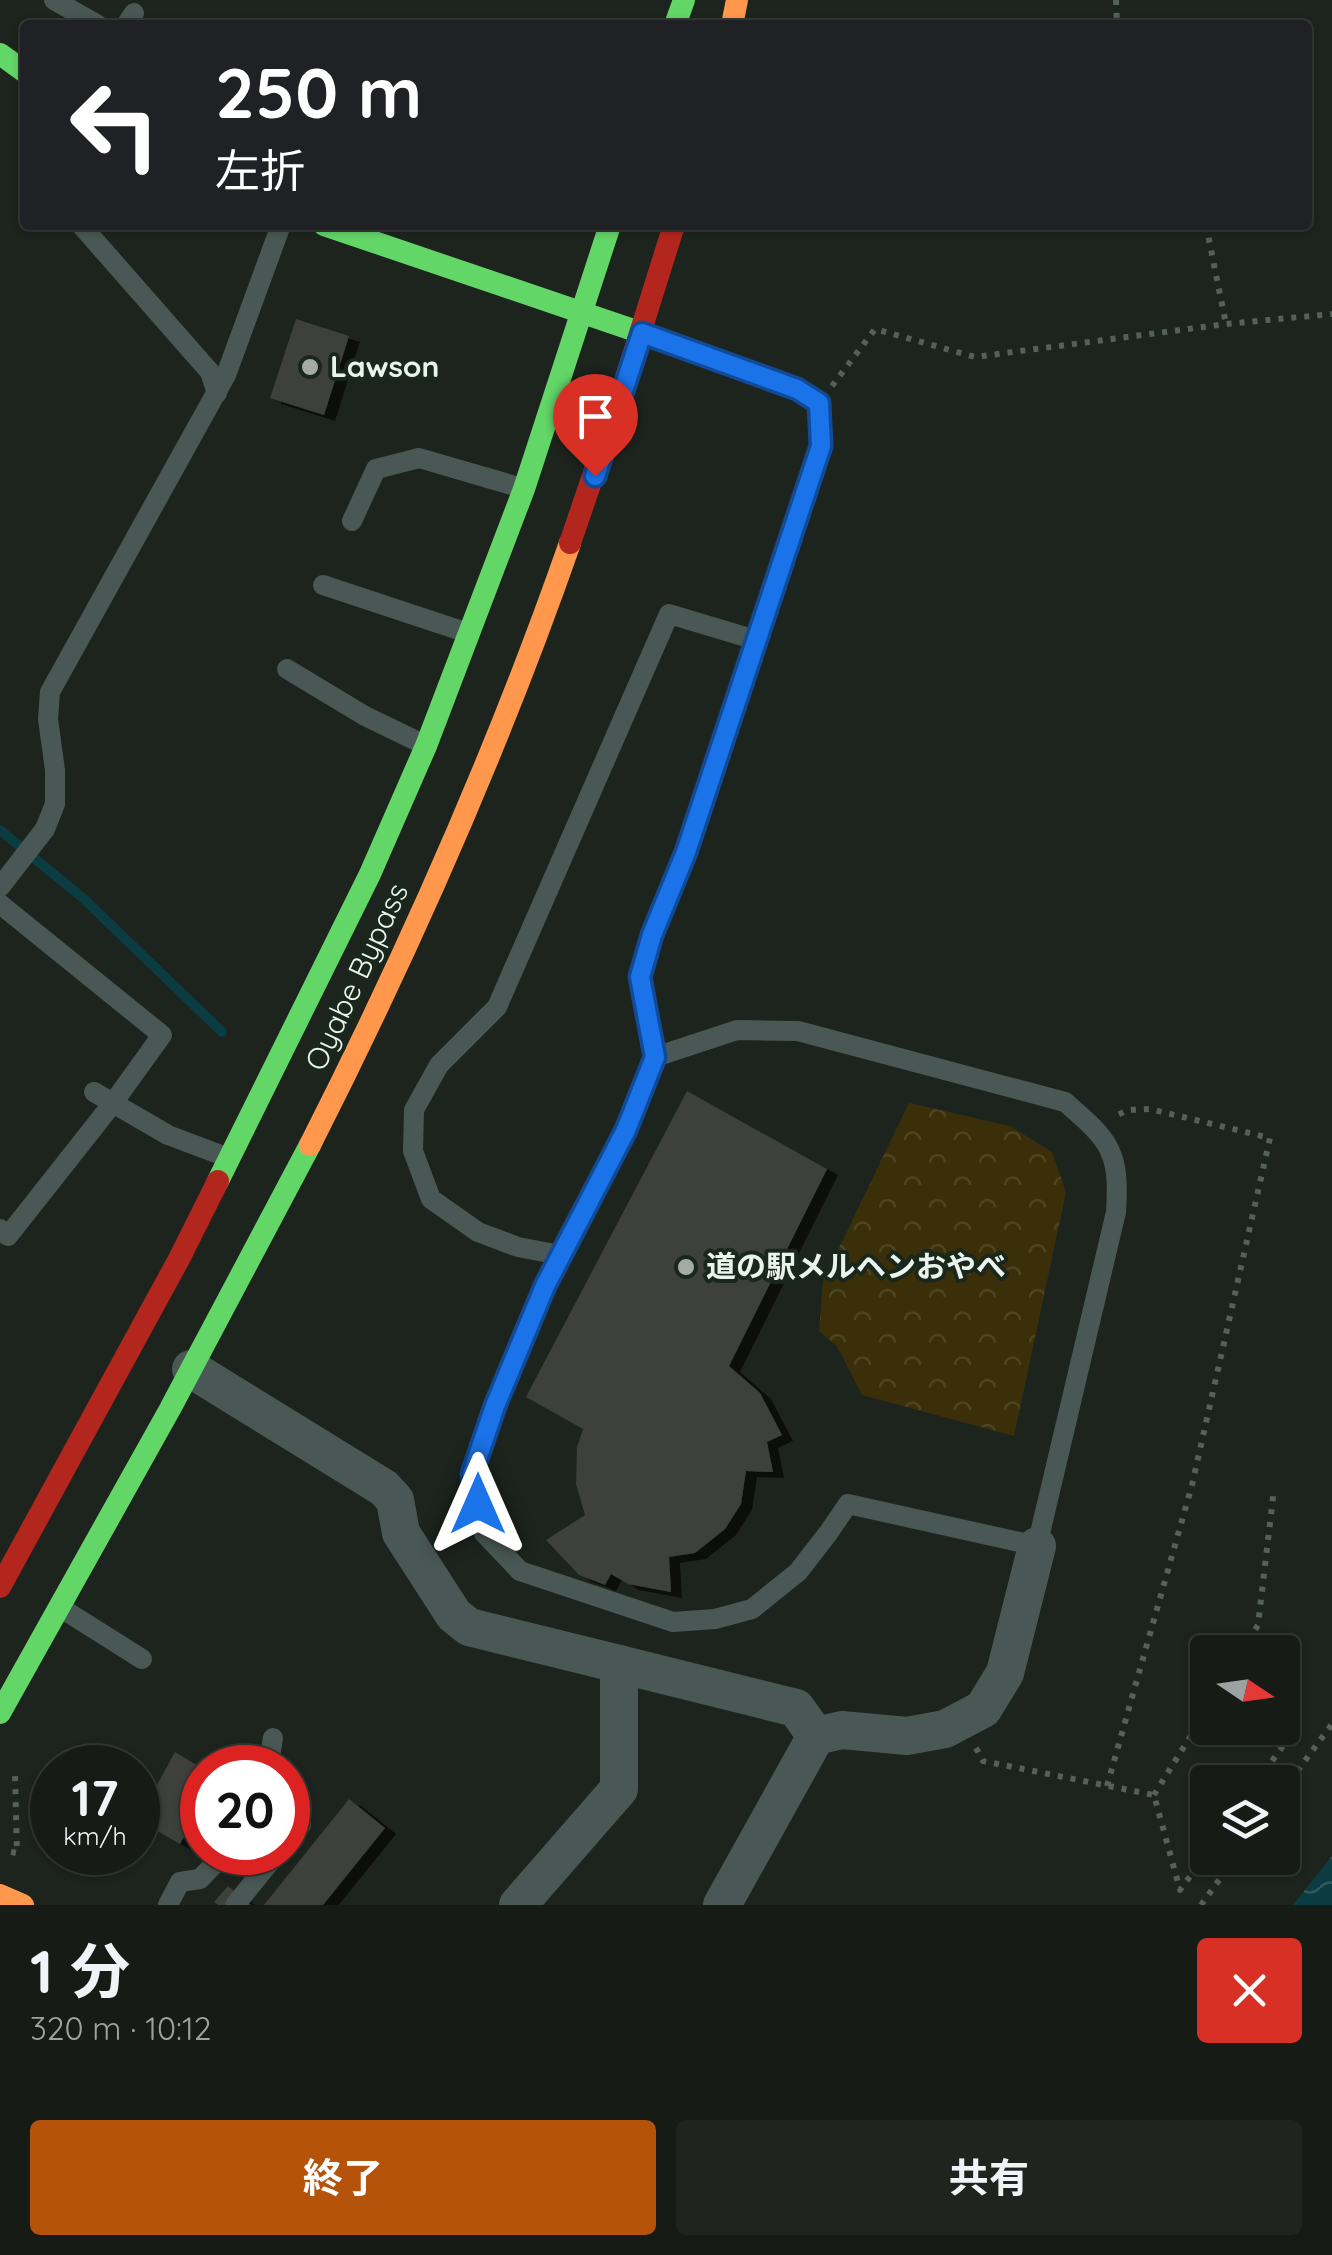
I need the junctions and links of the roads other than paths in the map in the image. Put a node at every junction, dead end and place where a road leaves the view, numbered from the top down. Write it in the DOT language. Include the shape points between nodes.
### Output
graph roads {
  1 [pos="54,0"];
  2 [pos="89,20"];
  3 [pos="85,230"];
  4 [pos="279,230"];
  5 [pos="339,230"];
  6 [pos="608,230"];
  7 [pos="673,230"];
  8 [pos="581,312"];
  9 [pos="642,333"];
  10 [pos="216,393"];
  11 [pos="524,489"];
  12 [pos="352,521"];
  13 [pos="323,585"];
  14 [pos="468,633"];
  15 [pos="756,640"];
  16 [pos="287,669"];
  17 [pos="426,746"];
  18 [pos="0,887"];
  19 [pos="0,904"];
  20 [pos="655,1057"];
  21 [pos="94,1092"];
  22 [pos="114,1103"];
  23 [pos="230,1159"];
  24 [pos="0,1229"];
  25 [pos="560,1255"];
  26 [pos="192,1370"];
  27 [pos="1038,1546"];
  28 [pos="0,1587"];
  29 [pos="59,1607"];
  30 [pos="142,1659"];
  31 [pos="619,1664"];
  32 [pos="0,1713"];
  33 [pos="816,1736"];
  34 [pos="274,1738"];
  35 [pos="273,1745"];
  36 [pos="204,1875"];
  37 [pos="259,1875"];
  38 [pos="0,1894"];
  39 [pos="23,1905"];
  40 [pos="168,1905"];
  41 [pos="235,1905"];
  42 [pos="518,1905"];
  43 [pos="722,1905"];
  1 -- 2 [label="lane"];
  3 -- 10 [label="lane" via="210,372"];
  4 -- 10 [label="lane"];
  5 -- 8 [label="main road"];
  6 -- 8 [label="main road, Oyabe Bypass"];
  7 -- 9 [label="main road, Oyabe Bypass"];
  8 -- 9 [label="main road"];
  8 -- 11 [label="main road, Oyabe Bypass"];
  9 -- 15 [label="lane" via="819,403 821,446"];
  9 -- 26 [label="main road, Oyabe Bypass" via="583,512 432,891"];
  10 -- 18 [label="lane" via="50,692 55,804 46,829"];
  11 -- 12 [label="lane" via="419,458 376,469"];
  11 -- 14 [label="main road, Oyabe Bypass"];
  13 -- 14 [label="lane"];
  14 -- 17 [label="main road, Oyabe Bypass"];
  15 -- 20 [label="lane" via="640,977"];
  15 -- 25 [label="lane" via="669,614 497,1006 439,1065 414,1110 413,1151 431,1199 478,1232"];
  16 -- 17 [label="lane"];
  17 -- 23 [label="main road, Oyabe Bypass"];
  19 -- 22 [label="lane" via="162,1034"];
  20 -- 25 [label="lane" via="626,1130"];
  20 -- 27 [label="lane" via="737,1030 798,1031 1064,1102 1097,1129 1118,1177 1116,1212"];
  21 -- 22 [label="lane"];
  22 -- 23 [label="lane" via="168,1135"];
  22 -- 24 [label="lane" via="8,1236"];
  23 -- 28 [label="main road, Oyabe Bypass"];
  25 -- 27 [label="lane" via="472,1474 484,1533 520,1571 673,1622 752,1609 798,1572 848,1504"];
  26 -- 29 [label="main road, Oyabe Bypass"];
  26 -- 31 [label="street" via="384,1488 395,1500 400,1534 469,1627"];
  27 -- 33 [label="street" via="1005,1674 984,1709 946,1729 907,1736 842,1730"];
  29 -- 30 [label="lane"];
  29 -- 32 [label="main road, Oyabe Bypass"];
  31 -- 33 [label="street" via="796,1708"];
  31 -- 42 [label="street" via="619,1789"];
  33 -- 43 [label="street"];
  34 -- 35 [label="lane"];
  36 -- 40 [label="lane" via="180,1882"];
  37 -- 41 [label="lane"];
  38 -- 39 [label="main road"];
}
